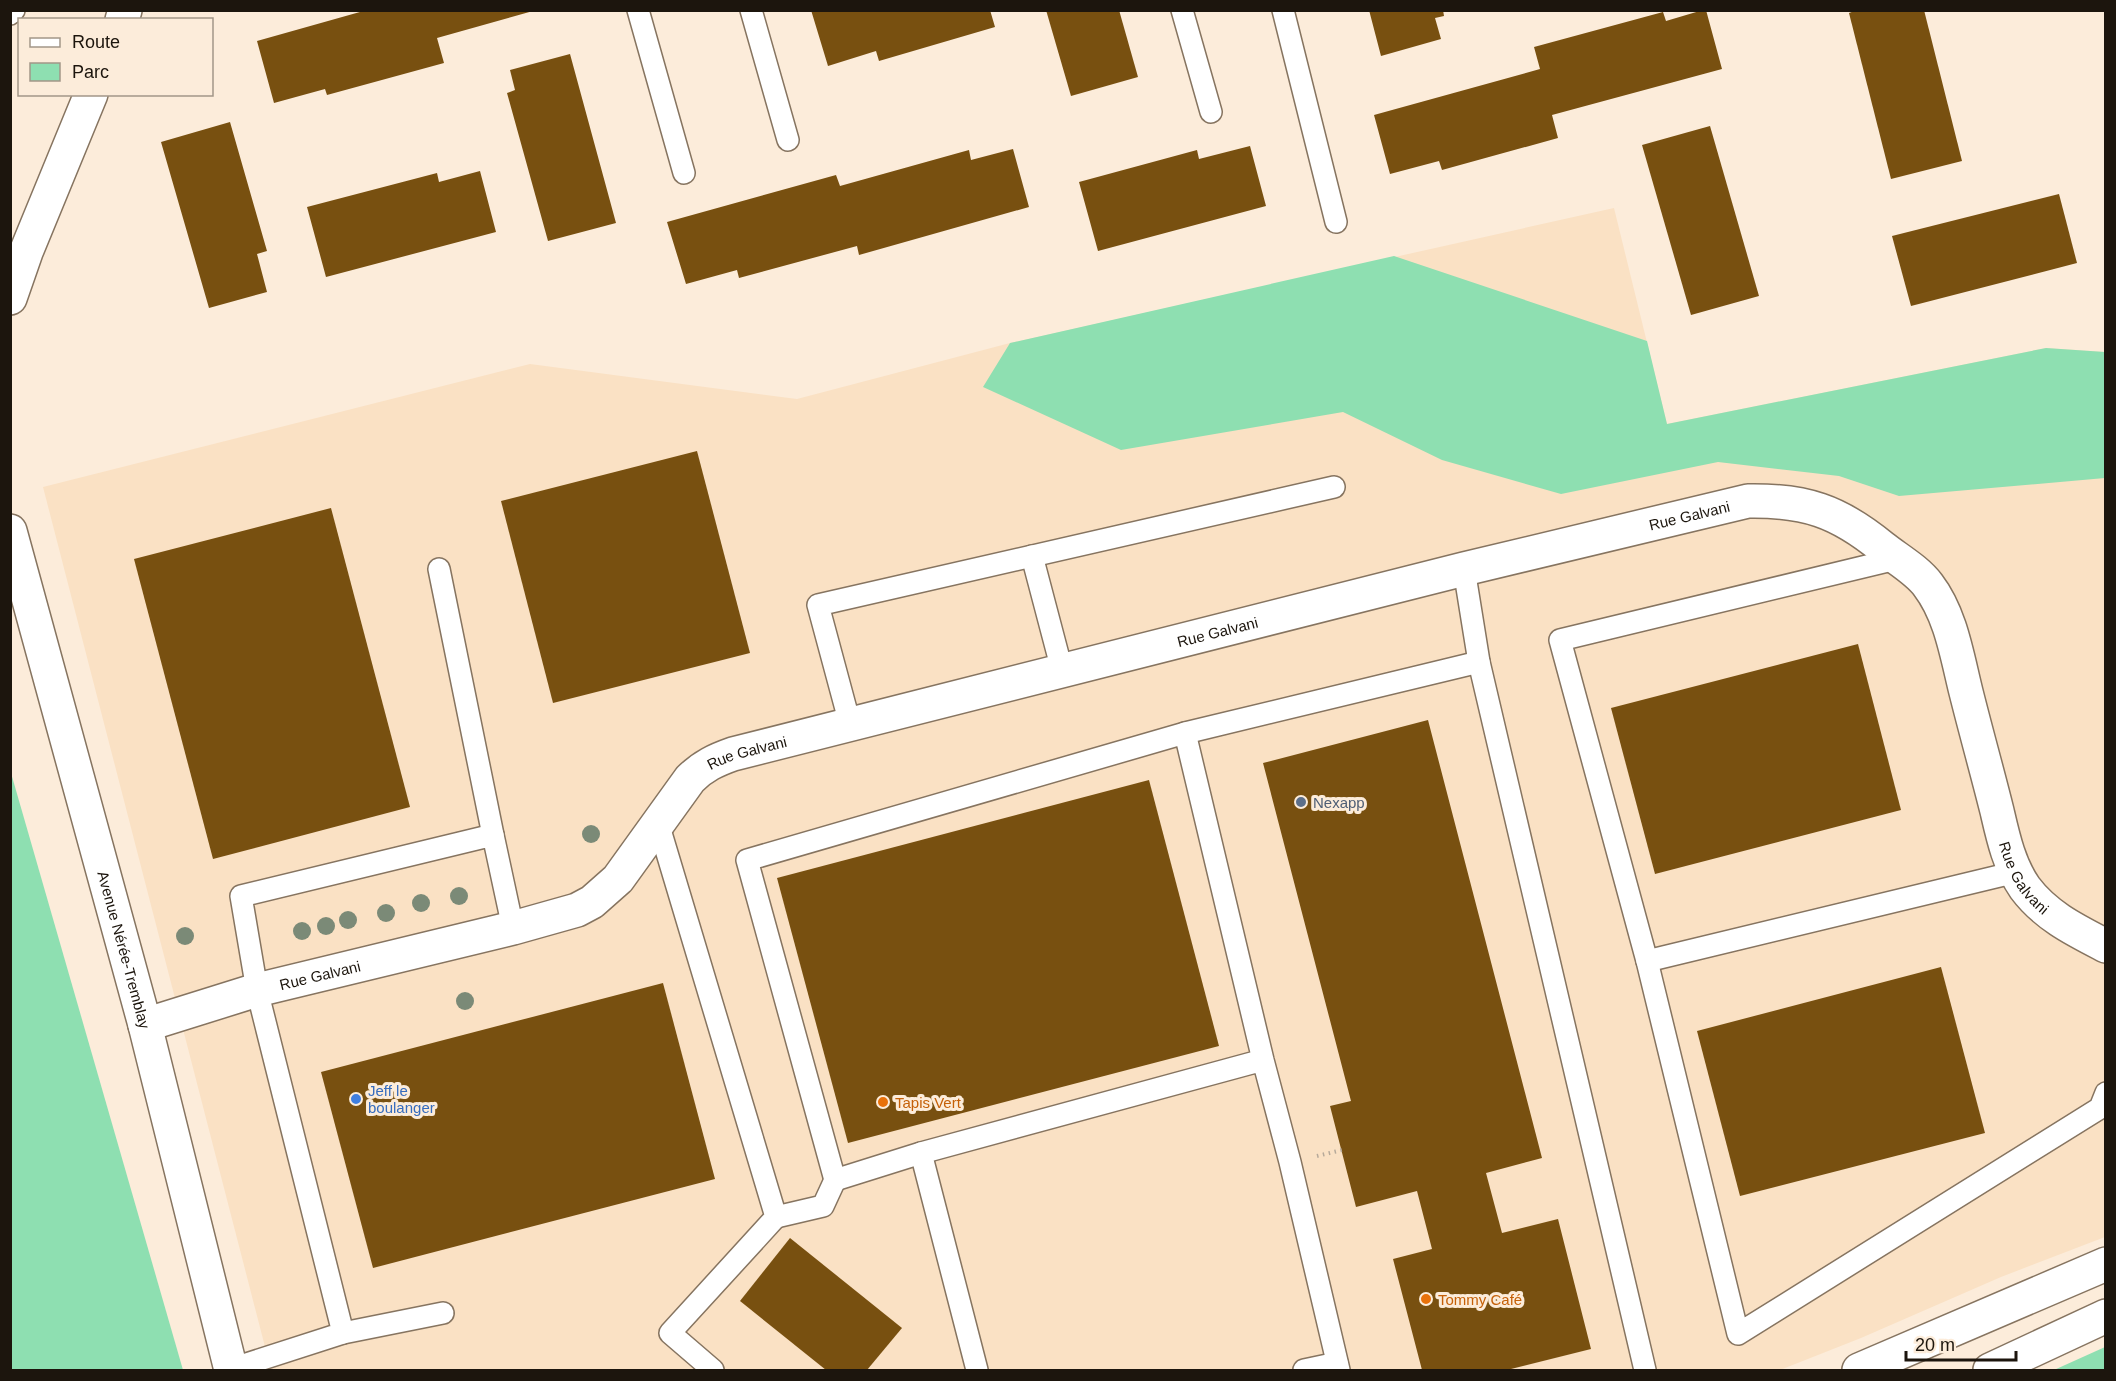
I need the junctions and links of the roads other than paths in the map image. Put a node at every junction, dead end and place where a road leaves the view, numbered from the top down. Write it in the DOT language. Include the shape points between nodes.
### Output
graph roads {
  1 [pos="14,10"];
  2 [pos="638,10"];
  3 [pos="751,10"];
  4 [pos="1182,10"];
  5 [pos="1283,10"];
  6 [pos="10,14"];
  7 [pos="90,96"];
  8 [pos="1211,112"];
  9 [pos="788,140"];
  10 [pos="684,173"];
  11 [pos="1336,222"];
  12 [pos="10,298"];
  13 [pos="1334,487"];
  14 [pos="10,531"];
  15 [pos="1032,556"];
  16 [pos="1896,559"];
  17 [pos="439,569"];
  18 [pos="1464,569"];
  19 [pos="1479,662"];
  20 [pos="1062,670"];
  21 [pos="850,724"];
  22 [pos="1185,733"];
  23 [pos="658,823"];
  24 [pos="493,835"];
  25 [pos="2016,872"];
  26 [pos="513,928"];
  27 [pos="2106,946"];
  28 [pos="1647,961"];
  29 [pos="257,990"];
  30 [pos="145,1025"];
  31 [pos="1263,1060"];
  32 [pos="2106,1093"];
  33 [pos="921,1153"];
  34 [pos="835,1180"];
  35 [pos="776,1217"];
  36 [pos="2106,1264"];
  37 [pos="443,1313"];
  38 [pos="2106,1316"];
  39 [pos="343,1333"];
  40 [pos="1338,1367"];
  41 [pos="231,1370"];
  42 [pos="713,1371"];
  43 [pos="977,1371"];
  44 [pos="1304,1371"];
  45 [pos="1645,1371"];
  46 [pos="1859,1371"];
  47 [pos="1990,1371"];
  1 -- 6 [label="lane"];
  2 -- 10 [label="lane"];
  3 -- 9 [label="lane"];
  4 -- 8 [label="lane"];
  5 -- 11 [label="lane"];
  7 -- 12 [label="street"];
  13 -- 15 [label="lane"];
  14 -- 30 [label="street, Avenue Nérée-Tremblay"];
  15 -- 20 [label="lane"];
  15 -- 21 [label="lane" via="818,605"];
  16 -- 18 [label="street, Rue Galvani" via="1860,529 1838,517 1796,503 1748,501"];
  16 -- 25 [label="street, Rue Galvani" via="1927,584 1948,625"];
  16 -- 28 [label="lane" via="1560,640"];
  17 -- 24 [label="lane"];
  18 -- 19 [label="lane"];
  18 -- 20 [label="street, Rue Galvani"];
  19 -- 22 [label="lane"];
  19 -- 45 [label="lane"];
  20 -- 21 [label="street, Rue Galvani"];
  21 -- 23 [label="street, Rue Galvani" via="715,760 690,778"];
  22 -- 31 [label="lane"];
  22 -- 34 [label="lane" via="747,860"];
  23 -- 26 [label="street, Rue Galvani" via="618,879 592,902 553,918"];
  23 -- 35 [label="lane"];
  24 -- 26 [label="lane"];
  24 -- 29 [label="lane" via="241,896"];
  25 -- 27 [label="street, Rue Galvani" via="2046,911"];
  25 -- 28 [label="lane"];
  26 -- 29 [label="street, Rue Galvani"];
  28 -- 32 [label="lane" via="1738,1335 2100,1108"];
  29 -- 30 [label="street, Rue Galvani"];
  29 -- 39 [label="lane"];
  30 -- 41 [label="street, Avenue Nérée-Tremblay"];
  31 -- 33 [label="lane"];
  31 -- 40 [label="lane"];
  33 -- 34 [label="lane"];
  33 -- 43 [label="lane"];
  34 -- 35 [label="lane" via="823,1206"];
  35 -- 42 [label="lane" via="670,1333"];
  36 -- 46 [label="street"];
  37 -- 39 [label="lane"];
  38 -- 47 [label="street"];
  39 -- 41 [label="lane"];
  40 -- 44 [label="lane"];
}
